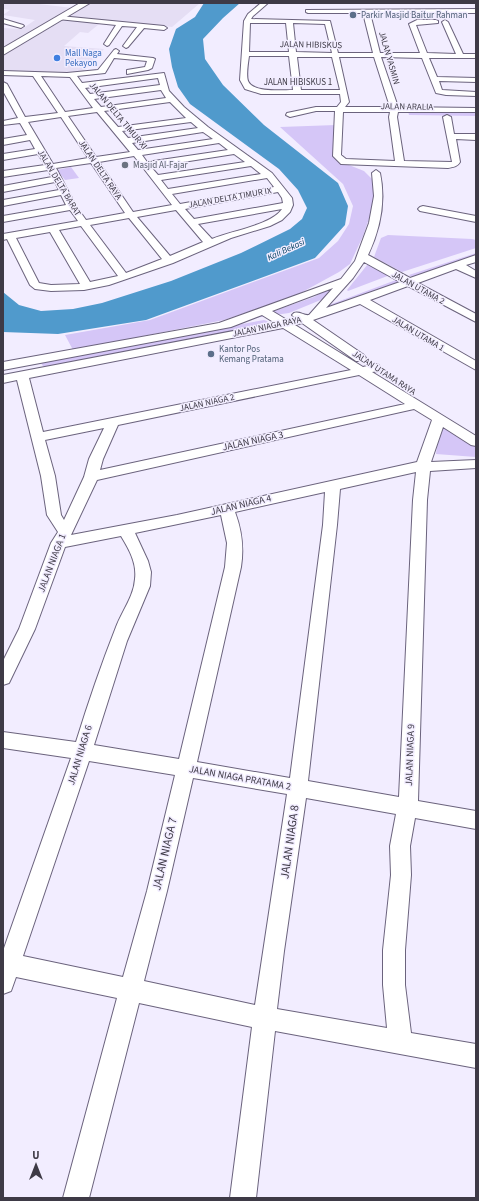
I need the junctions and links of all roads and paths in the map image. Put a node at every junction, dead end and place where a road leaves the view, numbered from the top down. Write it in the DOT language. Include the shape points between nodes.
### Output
graph roads {
  1 [pos="86,3"];
  2 [pos="265,3"];
  3 [pos="351,3"];
  4 [pos="377,3"];
  5 [pos="472,3"];
  6 [pos="256,10"];
  7 [pos="264,10"];
  8 [pos="304,10"];
  9 [pos="352,11"];
  10 [pos="366,11"];
  11 [pos="379,11"];
  12 [pos="476,11"];
  13 [pos="60,18"];
  14 [pos="3,21"];
  15 [pos="247,21"];
  16 [pos="289,21"];
  17 [pos="445,22"];
  18 [pos="453,22"];
  19 [pos="120,24"];
  20 [pos="20,26"];
  21 [pos="142,26"];
  22 [pos="164,28"];
  23 [pos="107,44"];
  24 [pos="126,46"];
  25 [pos="3,52"];
  26 [pos="245,54"];
  27 [pos="293,54"];
  28 [pos="335,55"];
  29 [pos="377,55"];
  30 [pos="424,55"];
  31 [pos="460,56"];
  32 [pos="476,56"];
  33 [pos="106,69"];
  34 [pos="125,70"];
  35 [pos="138,70"];
  36 [pos="3,73"];
  37 [pos="36,75"];
  38 [pos="72,75"];
  39 [pos="435,79"];
  40 [pos="476,80"];
  41 [pos="3,84"];
  42 [pos="80,86"];
  43 [pos="163,87"];
  44 [pos="297,92"];
  45 [pos="344,92"];
  46 [pos="476,94"];
  47 [pos="88,97"];
  48 [pos="172,99"];
  49 [pos="98,109"];
  50 [pos="476,110"];
  51 [pos="338,113"];
  52 [pos="394,113"];
  53 [pos="63,114"];
  54 [pos="290,115"];
  55 [pos="447,117"];
  56 [pos="476,117"];
  57 [pos="193,119"];
  58 [pos="24,120"];
  59 [pos="3,123"];
  60 [pos="205,129"];
  61 [pos="116,130"];
  62 [pos="451,136"];
  63 [pos="32,137"];
  64 [pos="476,137"];
  65 [pos="221,140"];
  66 [pos="126,141"];
  67 [pos="3,142"];
  68 [pos="40,151"];
  69 [pos="235,151"];
  70 [pos="136,153"];
  71 [pos="3,157"];
  72 [pos="93,160"];
  73 [pos="344,162"];
  74 [pos="252,163"];
  75 [pos="400,163"];
  76 [pos="146,165"];
  77 [pos="50,166"];
  78 [pos="376,173"];
  79 [pos="3,174"];
  80 [pos="269,175"];
  81 [pos="156,178"];
  82 [pos="58,179"];
  83 [pos="281,188"];
  84 [pos="3,189"];
  85 [pos="64,192"];
  86 [pos="166,192"];
  87 [pos="3,203"];
  88 [pos="288,205"];
  89 [pos="72,207"];
  90 [pos="178,207"];
  91 [pos="423,209"];
  92 [pos="131,215"];
  93 [pos="3,219"];
  94 [pos="476,219"];
  95 [pos="191,222"];
  96 [pos="84,224"];
  97 [pos="53,229"];
  98 [pos="6,236"];
  99 [pos="210,243"];
  100 [pos="476,249"];
  101 [pos="361,256"];
  102 [pos="476,258"];
  103 [pos="169,262"];
  104 [pos="457,265"];
  105 [pos="476,275"];
  106 [pos="397,276"];
  107 [pos="124,277"];
  108 [pos="345,280"];
  109 [pos="409,283"];
  110 [pos="87,286"];
  111 [pos="362,300"];
  112 [pos="324,302"];
  113 [pos="294,312"];
  114 [pos="269,314"];
  115 [pos="309,318"];
  116 [pos="476,319"];
  117 [pos="285,324"];
  118 [pos="3,366"];
  119 [pos="476,366"];
  120 [pos="369,369"];
  121 [pos="22,375"];
  122 [pos="3,378"];
  123 [pos="416,405"];
  124 [pos="439,418"];
  125 [pos="113,422"];
  126 [pos="476,432"];
  127 [pos="38,437"];
  128 [pos="476,442"];
  129 [pos="476,464"];
  130 [pos="423,466"];
  131 [pos="90,477"];
  132 [pos="332,486"];
  133 [pos="226,509"];
  134 [pos="125,530"];
  135 [pos="63,537"];
  136 [pos="3,678"];
  137 [pos="3,740"];
  138 [pos="83,751"];
  139 [pos="187,769"];
  140 [pos="298,788"];
  141 [pos="408,807"];
  142 [pos="476,820"];
  143 [pos="5,970"];
  144 [pos="130,991"];
  145 [pos="265,1018"];
  146 [pos="400,1042"];
  147 [pos="476,1056"];
  148 [pos="76,1198"];
  149 [pos="243,1198"];
  1 -- 13 [label="main road"];
  2 -- 6 [label="street"];
  3 -- 9 [label="street"];
  4 -- 11 [label="street"];
  5 -- 12 [label="street"];
  6 -- 7 [label="street"];
  6 -- 15 [label="street"];
  8 -- 9 [label="street"];
  9 -- 10 [label="street"];
  10 -- 11 [label="street"];
  10 -- 29 [label="street, JALAN YASMIN"];
  11 -- 12 [label="street"];
  13 -- 19 [label="street"];
  13 -- 25 [label="main road"];
  14 -- 20 [label="street"];
  15 -- 16 [label="street"];
  15 -- 26 [label="street, JALAN HIBISKUS 1"];
  16 -- 27 [label="street"];
  16 -- 28 [label="street" via="328,22"];
  17 -- 18 [label="street"];
  17 -- 30 [label="street" via="412,23"];
  17 -- 31 [label="street"];
  19 -- 21 [label="street"];
  19 -- 23 [label="street"];
  21 -- 22 [label="street"];
  21 -- 24 [label="street"];
  26 -- 27 [label="street, JALAN HIBISKUS"];
  26 -- 44 [label="street, JALAN HIBISKUS 1" via="244,80 248,87 261,92"];
  27 -- 28 [label="street, JALAN HIBISKUS"];
  27 -- 44 [label="street"];
  28 -- 29 [label="street, JALAN HIBISKUS"];
  28 -- 45 [label="street"];
  29 -- 30 [label="street, JALAN HIBISKUS"];
  29 -- 52 [label="street, JALAN YASMIN"];
  30 -- 31 [label="street, JALAN HIBISKUS"];
  30 -- 39 [label="street"];
  31 -- 32 [label="street, JALAN HIBISKUS"];
  33 -- 35 [label="street" via="104,74 109,75"];
  33 -- 35 [label="street" via="114,54 151,59 148,68"];
  33 -- 38 [label="street"];
  34 -- 35 [label="street"];
  36 -- 37 [label="street"];
  37 -- 38 [label="street"];
  37 -- 53 [label="street, JALAN DELTA RAYA"];
  38 -- 42 [label="street, JALAN DELTA TIMUR XI"];
  39 -- 40 [label="street"];
  39 -- 46 [label="street" via="439,91"];
  41 -- 58 [label="street, JALAN DELTA BARAT" via="13,107"];
  42 -- 43 [label="street" via="161,75"];
  42 -- 47 [label="street, JALAN DELTA TIMUR XI"];
  43 -- 47 [label="street"];
  43 -- 48 [label="street"];
  44 -- 45 [label="street, JALAN HIBISKUS 1"];
  45 -- 51 [label="street" via="345,102"];
  47 -- 49 [label="street, JALAN DELTA TIMUR XI"];
  48 -- 49 [label="street"];
  48 -- 57 [label="street" via="177,109"];
  49 -- 53 [label="street"];
  49 -- 61 [label="street, JALAN DELTA TIMUR XI" via="110,119"];
  50 -- 52 [label="street, JALAN ARALIA"];
  51 -- 52 [label="street, JALAN ARALIA"];
  51 -- 54 [label="street, JALAN ARALIA" via="316,108"];
  51 -- 73 [label="street" via="337,156"];
  52 -- 55 [label="street, JALAN ARALIA"];
  52 -- 75 [label="street, JALAN YASMIN"];
  53 -- 58 [label="street"];
  53 -- 72 [label="street, JALAN DELTA RAYA"];
  55 -- 56 [label="street, JALAN ARALIA"];
  55 -- 62 [label="street"];
  57 -- 60 [label="street"];
  57 -- 61 [label="street"];
  58 -- 59 [label="street"];
  58 -- 63 [label="street, JALAN DELTA BARAT"];
  60 -- 65 [label="street"];
  60 -- 66 [label="street"];
  61 -- 66 [label="street, JALAN DELTA TIMUR XI"];
  62 -- 64 [label="street"];
  62 -- 75 [label="street" via="456,162 454,164"];
  63 -- 67 [label="street"];
  63 -- 68 [label="street, JALAN DELTA BARAT"];
  65 -- 69 [label="street"];
  65 -- 70 [label="street"];
  66 -- 70 [label="street, JALAN DELTA TIMUR XI"];
  68 -- 71 [label="street"];
  68 -- 77 [label="street, JALAN DELTA BARAT"];
  69 -- 74 [label="street"];
  69 -- 76 [label="street"];
  70 -- 72 [label="street"];
  70 -- 76 [label="street, JALAN DELTA TIMUR XI"];
  72 -- 77 [label="street"];
  72 -- 92 [label="street, JALAN DELTA RAYA"];
  73 -- 75 [label="street"];
  73 -- 78 [label="street"];
  74 -- 80 [label="street"];
  74 -- 81 [label="street"];
  75 -- 78 [label="street"];
  76 -- 81 [label="street, JALAN DELTA TIMUR XI"];
  77 -- 79 [label="street"];
  77 -- 82 [label="street, JALAN DELTA BARAT"];
  78 -- 101 [label="street" via="377,208 370,237"];
  80 -- 83 [label="street"];
  80 -- 86 [label="street"];
  81 -- 86 [label="street, JALAN DELTA TIMUR XI"];
  82 -- 84 [label="street"];
  82 -- 85 [label="street, JALAN DELTA BARAT"];
  83 -- 88 [label="street"];
  83 -- 90 [label="street, JALAN DELTA TIMUR IX"];
  85 -- 87 [label="street"];
  85 -- 89 [label="street, JALAN DELTA BARAT"];
  86 -- 90 [label="street, JALAN DELTA TIMUR XI"];
  88 -- 95 [label="street"];
  88 -- 99 [label="street" via="284,213 272,222"];
  89 -- 93 [label="street"];
  89 -- 96 [label="street, JALAN DELTA BARAT"];
  90 -- 92 [label="street, JALAN DELTA TIMUR IX"];
  90 -- 95 [label="street, JALAN DELTA TIMUR XI"];
  91 -- 94 [label="street"];
  92 -- 96 [label="street, JALAN DELTA TIMUR IX"];
  92 -- 103 [label="street, JALAN DELTA RAYA"];
  95 -- 99 [label="street, JALAN DELTA TIMUR XI"];
  96 -- 97 [label="street, JALAN DELTA TIMUR IX"];
  96 -- 107 [label="street, JALAN DELTA BARAT"];
  97 -- 98 [label="street, JALAN DELTA TIMUR IX"];
  97 -- 110 [label="street"];
  98 -- 110 [label="street" via="35,285 45,288"];
  99 -- 103 [label="street"];
  100 -- 106 [label="street"];
  101 -- 106 [label="street, JALAN UTAMA 2"];
  101 -- 108 [label="street" via="355,269"];
  102 -- 104 [label="street, JALAN NIAGA RAYA"];
  103 -- 107 [label="street"];
  104 -- 105 [label="street"];
  104 -- 109 [label="street, JALAN NIAGA RAYA"];
  106 -- 109 [label="street, JALAN UTAMA 2"];
  106 -- 112 [label="street"];
  107 -- 110 [label="street"];
  108 -- 112 [label="street"];
  108 -- 114 [label="street"];
  109 -- 111 [label="street, JALAN NIAGA RAYA"];
  109 -- 116 [label="street, JALAN UTAMA 2"];
  111 -- 115 [label="street, JALAN NIAGA RAYA"];
  111 -- 119 [label="street, JALAN UTAMA 1"];
  112 -- 113 [label="street"];
  112 -- 115 [label="street"];
  113 -- 114 [label="street"];
  113 -- 115 [label="street, JALAN UTAMA RAYA"];
  114 -- 117 [label="street"];
  114 -- 118 [label="street"];
  115 -- 117 [label="street, JALAN NIAGA RAYA"];
  115 -- 120 [label="street, JALAN UTAMA RAYA"];
  117 -- 120 [label="street"];
  117 -- 121 [label="street, JALAN NIAGA RAYA"];
  120 -- 123 [label="street"];
  120 -- 125 [label="street, JALAN NIAGA 2"];
  120 -- 126 [label="street, JALAN UTAMA RAYA"];
  121 -- 122 [label="street, JALAN NIAGA RAYA"];
  121 -- 127 [label="street, JALAN NIAGA 1"];
  123 -- 124 [label="street"];
  123 -- 131 [label="street, JALAN NIAGA 3"];
  124 -- 128 [label="street"];
  124 -- 130 [label="street, JALAN NIAGA 9"];
  125 -- 127 [label="street, JALAN NIAGA 2"];
  125 -- 131 [label="street"];
  127 -- 135 [label="street, JALAN NIAGA 1" via="54,515"];
  129 -- 130 [label="street, JALAN NIAGA 4"];
  130 -- 132 [label="street, JALAN NIAGA 4"];
  130 -- 141 [label="street, JALAN NIAGA 9" via="417,554"];
  131 -- 135 [label="street"];
  132 -- 133 [label="street, JALAN NIAGA 4"];
  132 -- 140 [label="street, JALAN NIAGA 8"];
  133 -- 134 [label="street, JALAN NIAGA 4"];
  133 -- 139 [label="street, JALAN NIAGA 7" via="236,541 235,559"];
  134 -- 135 [label="street, JALAN NIAGA 4"];
  134 -- 138 [label="street, JALAN NIAGA 6" via="139,559 143,579 124,624"];
  135 -- 136 [label="street, JALAN NIAGA 1" via="27,629"];
  137 -- 138 [label="street, JALAN NIAGA PRATAMA 2"];
  138 -- 139 [label="street, JALAN NIAGA PRATAMA 2"];
  138 -- 143 [label="street, JALAN NIAGA 6"];
  139 -- 140 [label="street, JALAN NIAGA PRATAMA 2"];
  139 -- 144 [label="street, JALAN NIAGA 7"];
  140 -- 141 [label="street, JALAN NIAGA PRATAMA 2"];
  140 -- 145 [label="street, JALAN NIAGA 8"];
  141 -- 142 [label="street, JALAN NIAGA PRATAMA 2"];
  141 -- 146 [label="street, JALAN NIAGA 9" via="400,846 401,875 394,950 394,985"];
  143 -- 144 [label="street"];
  144 -- 145 [label="street"];
  144 -- 148 [label="street, JALAN NIAGA 7"];
  145 -- 146 [label="street"];
  145 -- 149 [label="street, JALAN NIAGA 8"];
  146 -- 147 [label="street"];
}
